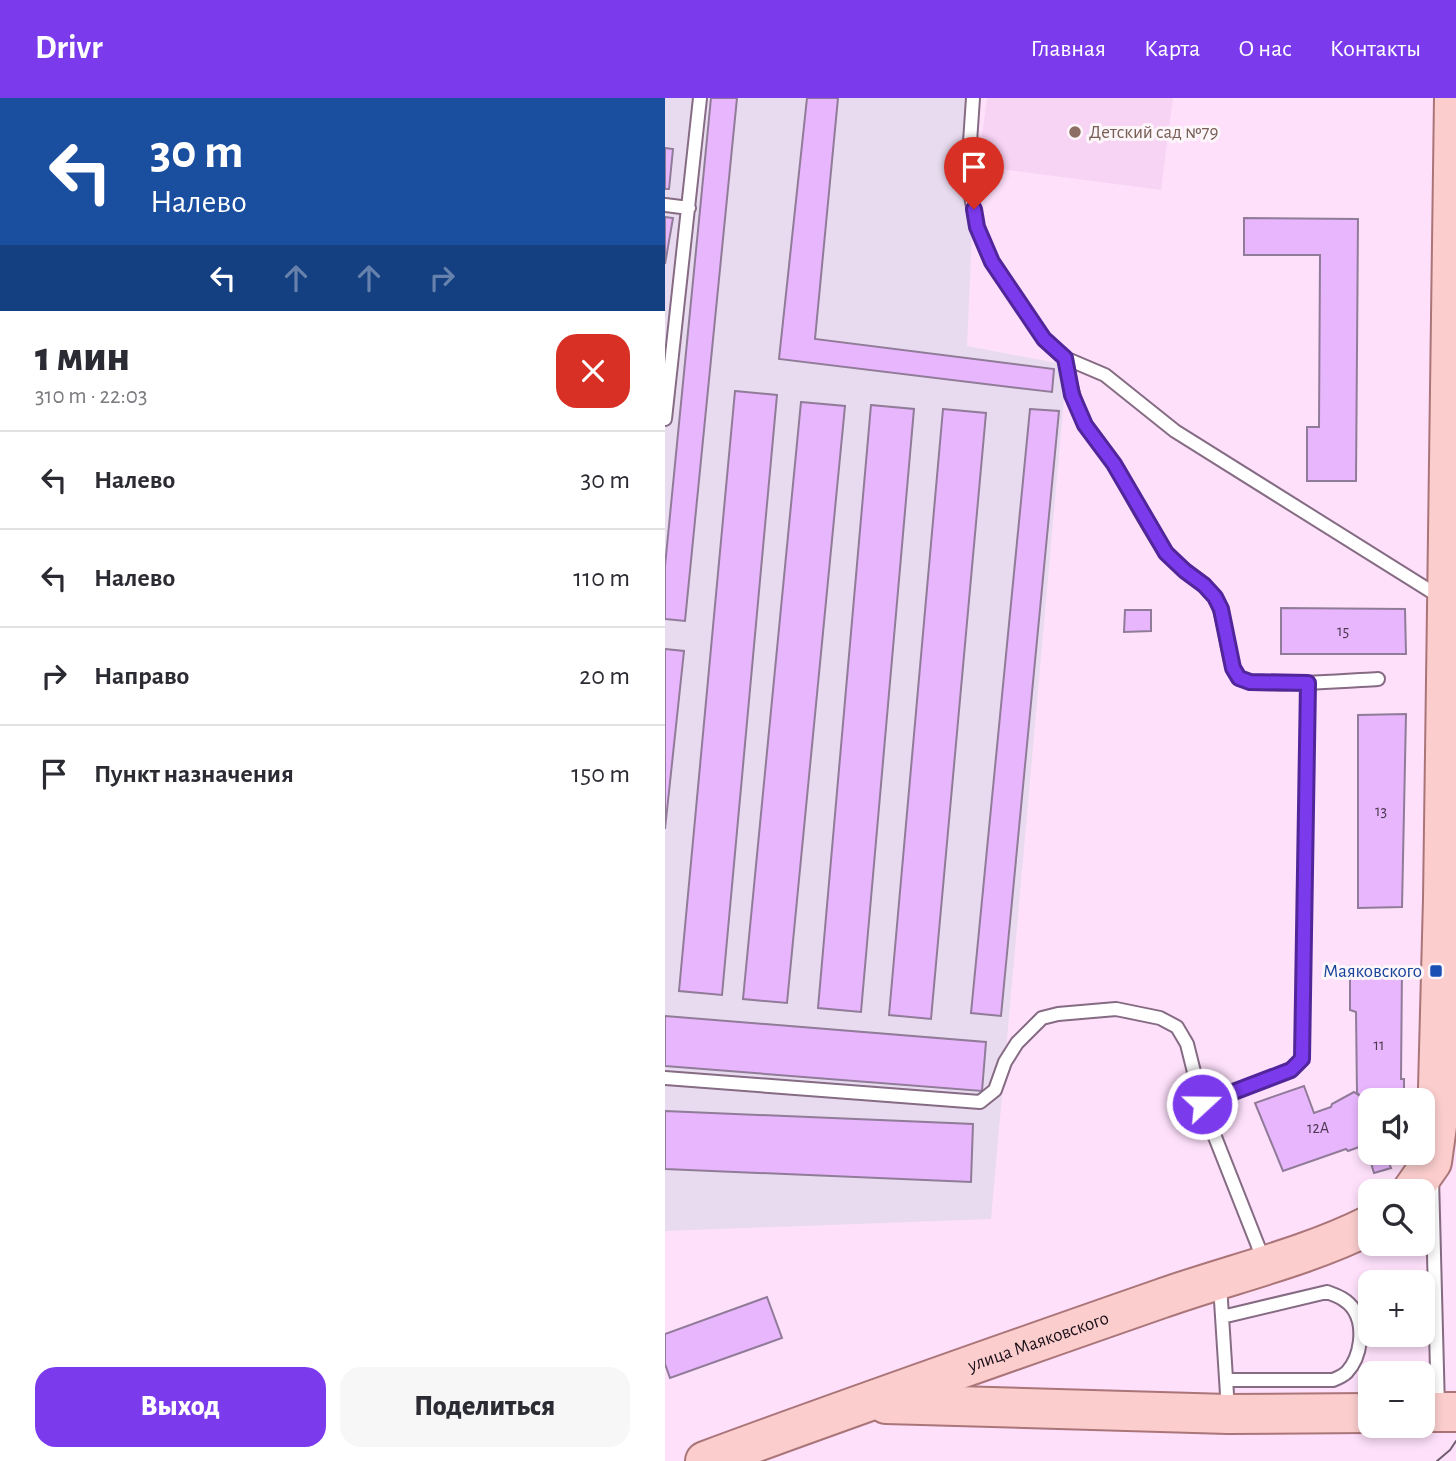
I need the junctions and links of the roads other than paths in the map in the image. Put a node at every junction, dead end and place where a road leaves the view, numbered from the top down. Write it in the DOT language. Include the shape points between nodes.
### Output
graph roads {
  1 [pos="700,98"];
  2 [pos="974,98"];
  3 [pos="1454,98"];
  4 [pos="665,205"];
  5 [pos="689,208"];
  6 [pos="1065,358"];
  7 [pos="665,419"];
  8 [pos="1448,602"];
  9 [pos="1378,678"];
  10 [pos="1308,683"];
  11 [pos="665,1079"];
  12 [pos="1202,1104"];
  13 [pos="1422,1177"];
  14 [pos="1358,1232"];
  15 [pos="1266,1265"];
  16 [pos="1219,1278"];
  17 [pos="1222,1317"];
  18 [pos="1227,1397"];
  19 [pos="863,1403"];
  20 [pos="1358,1412"];
  21 [pos="1439,1412"];
  22 [pos="705,1461"];
  1 -- 5 [label="lane"];
  2 -- 6 [label="lane" via="970,191 977,227 1015,298 1044,339"];
  3 -- 8 [label="main road"];
  4 -- 5 [label="lane"];
  5 -- 7 [label="lane"];
  6 -- 8 [label="lane" via="1105,375 1175,431"];
  6 -- 10 [label="lane" via="1072,395 1085,425 1114,464 1166,553 1215,597 1235,674 1250,682"];
  8 -- 13 [label="main road" via="1437,1126"];
  9 -- 10 [label="lane"];
  10 -- 12 [label="lane" via="1302,1059 1291,1070"];
  11 -- 12 [label="lane" via="980,1102 995,1090 1011,1052 1042,1018 1117,1009 1160,1018 1177,1027 1187,1044"];
  12 -- 15 [label="lane"];
  13 -- 21 [label="lane"];
  14 -- 15 [label="main road, улица Маяковского"];
  15 -- 16 [label="main road, улица Маяковского"];
  16 -- 17 [label="lane"];
  16 -- 19 [label="main road, улица Маяковского"];
  17 -- 18 [label="lane"];
  17 -- 18 [label="lane" via="1327,1292 1341,1297 1360,1322 1355,1360 1346,1373 1333,1380"];
  18 -- 19 [label="main road"];
  18 -- 20 [label="main road"];
  19 -- 22 [label="main road, улица Маяковского"];
}
